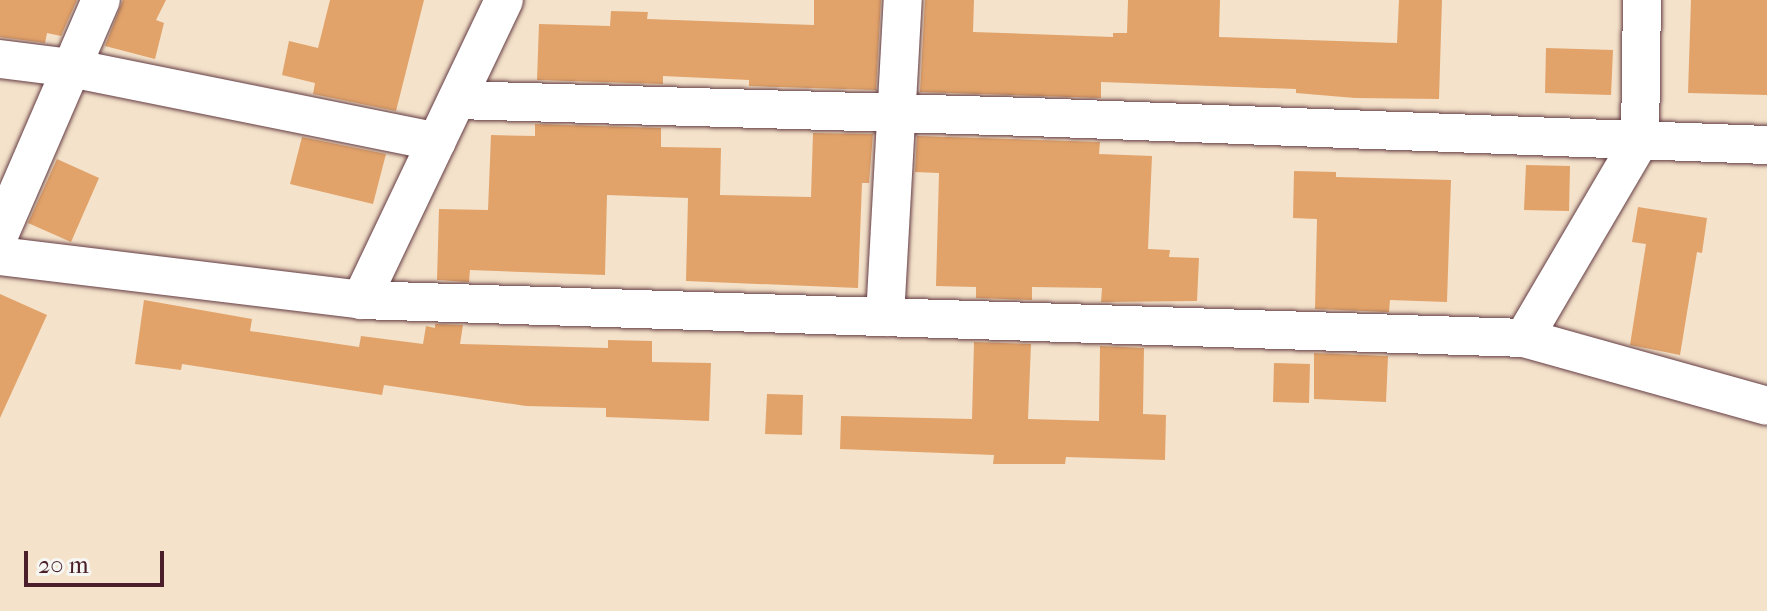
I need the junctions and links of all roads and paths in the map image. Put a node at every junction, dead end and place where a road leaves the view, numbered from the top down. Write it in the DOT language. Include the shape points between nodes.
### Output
graph roads {
  1 [pos="101,0"];
  2 [pos="504,0"];
  3 [pos="903,0"];
  4 [pos="1642,0"];
  5 [pos="0,59"];
  6 [pos="71,68"];
  7 [pos="457,100"];
  8 [pos="897,113"];
  9 [pos="1640,140"];
  10 [pos="437,142"];
  11 [pos="1767,145"];
  12 [pos="0,233"];
  13 [pos="0,256"];
  14 [pos="361,300"];
  15 [pos="885,317"];
  16 [pos="1524,338"];
  17 [pos="1767,406"];
  1 -- 6 [label="street"];
  2 -- 7 [label="street"];
  3 -- 8 [label="street"];
  4 -- 9 [label="street"];
  5 -- 6 [label="street"];
  6 -- 10 [label="street"];
  6 -- 12 [label="street"];
  7 -- 8 [label="street"];
  7 -- 10 [label="street"];
  8 -- 9 [label="street"];
  8 -- 15 [label="street"];
  9 -- 11 [label="street"];
  9 -- 16 [label="street"];
  10 -- 14 [label="street"];
  13 -- 14 [label="street"];
  14 -- 15 [label="street"];
  15 -- 16 [label="street"];
  16 -- 17 [label="street"];
}
